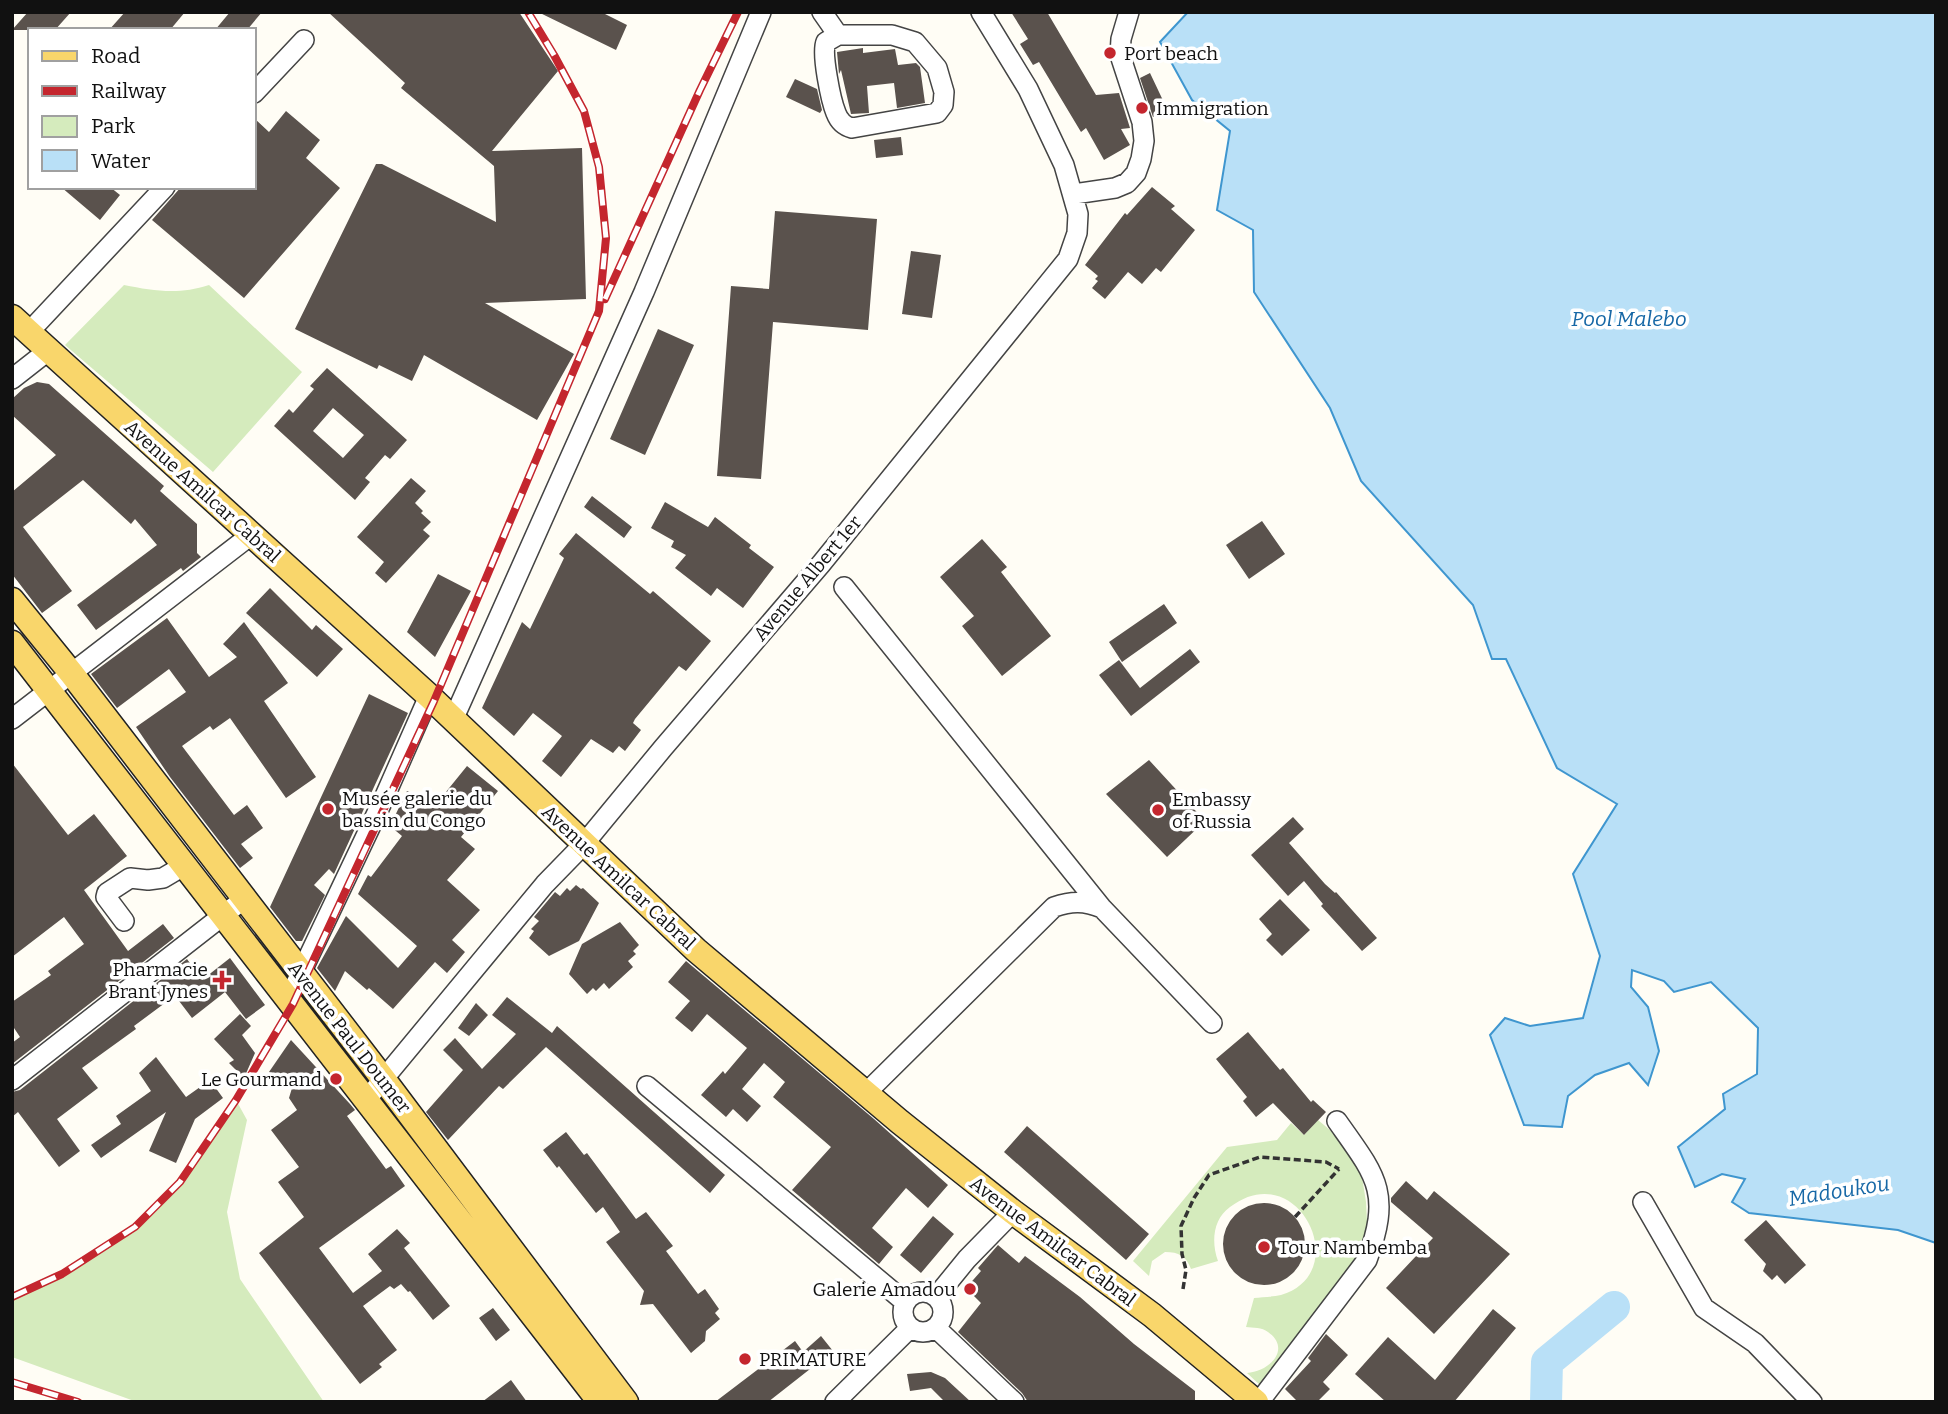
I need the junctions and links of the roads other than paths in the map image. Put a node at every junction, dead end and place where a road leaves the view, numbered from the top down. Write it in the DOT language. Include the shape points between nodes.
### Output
graph roads {
  1 [pos="761,12"];
  2 [pos="822,12"];
  3 [pos="981,12"];
  4 [pos="1129,12"];
  5 [pos="838,36"];
  6 [pos="304,40"];
  7 [pos="256,91"];
  8 [pos="163,189"];
  9 [pos="1073,194"];
  10 [pos="21,324"];
  11 [pos="49,350"];
  12 [pos="12,379"];
  13 [pos="251,535"];
  14 [pos="844,587"];
  15 [pos="13,603"];
  16 [pos="12,643"];
  17 [pos="72,674"];
  18 [pos="50,691"];
  19 [pos="429,696"];
  20 [pos="12,719"];
  21 [pos="453,720"];
  22 [pos="583,845"];
  23 [pos="205,849"];
  24 [pos="1067,864"];
  25 [pos="185,865"];
  26 [pos="244,899"];
  27 [pos="1054,907"];
  28 [pos="1102,908"];
  29 [pos="224,915"];
  30 [pos="124,921"];
  31 [pos="300,973"];
  32 [pos="289,998"];
  33 [pos="1212,1023"];
  34 [pos="12,1080"];
  35 [pos="384,1080"];
  36 [pos="648,1086"];
  37 [pos="866,1093"];
  38 [pos="366,1100"];
  39 [pos="1337,1121"];
  40 [pos="1643,1202"];
  41 [pos="1013,1212"];
  42 [pos="936,1297"];
  43 [pos="905,1302"];
  44 [pos="910,1328"];
  45 [pos="936,1328"];
  46 [pos="574,1351"];
  47 [pos="1247,1399"];
  48 [pos="600,1402"];
  49 [pos="626,1402"];
  50 [pos="835,1402"];
  51 [pos="1014,1402"];
  52 [pos="1812,1402"];
  1 -- 21 [label="street" via="645,292"];
  2 -- 5 [label="street"];
  3 -- 9 [label="street, Avenue Albert 1er" via="1028,89 1064,164"];
  4 -- 9 [label="street" via="1120,55 1142,122 1141,159 1127,183"];
  5 -- 5 [label="street" via="892,35 915,42 937,68 943,105 937,113 852,128 843,124 836,114 824,53 826,42"];
  6 -- 7 [label="street"];
  8 -- 10 [label="street"];
  9 -- 22 [label="street, Avenue Albert 1er" via="1077,233 1068,259 821,564"];
  10 -- 11 [label="main road, Avenue Amilcar Cabral"];
  11 -- 12 [label="street"];
  11 -- 13 [label="main road, Avenue Amilcar Cabral"];
  13 -- 17 [label="street"];
  13 -- 19 [label="main road, Avenue Amilcar Cabral"];
  14 -- 24 [label="street"];
  15 -- 17 [label="main road, Avenue Paul Doumer"];
  16 -- 18 [label="main road, Avenue Paul Doumer"];
  17 -- 18 [label="street"];
  17 -- 23 [label="main road, Avenue Paul Doumer"];
  18 -- 20 [label="street"];
  18 -- 25 [label="main road, Avenue Paul Doumer"];
  19 -- 21 [label="main road, Avenue Amilcar Cabral"];
  19 -- 31 [label="street"];
  21 -- 22 [label="main road, Avenue Amilcar Cabral"];
  22 -- 35 [label="street, Avenue Albert 1er" via="545,884"];
  22 -- 37 [label="main road, Avenue Amilcar Cabral" via="696,950"];
  23 -- 25 [label="main road"];
  23 -- 26 [label="main road, Avenue Paul Doumer"];
  24 -- 27 [label="street" via="1062,893"];
  24 -- 28 [label="street"];
  25 -- 29 [label="main road, Avenue Paul Doumer"];
  25 -- 30 [label="street" via="163,878 130,878 107,893"];
  26 -- 29 [label="street"];
  26 -- 31 [label="main road, Avenue Paul Doumer"];
  27 -- 28 [label="street" via="1084,901"];
  27 -- 37 [label="street"];
  28 -- 33 [label="street"];
  29 -- 32 [label="main road, Avenue Paul Doumer"];
  29 -- 34 [label="street"];
  31 -- 32 [label="street"];
  31 -- 35 [label="main road, Avenue Paul Doumer"];
  32 -- 38 [label="main road, Avenue Paul Doumer"];
  35 -- 38 [label="street, Avenue Albert 1er"];
  35 -- 46 [label="main road, Avenue Paul Doumer"];
  36 -- 43 [label="street"];
  37 -- 41 [label="main road, Avenue Amilcar Cabral"];
  38 -- 46 [label="main road, Avenue Paul Doumer"];
  39 -- 47 [label="street" via="1373,1172 1380,1218 1376,1236 1367,1260"];
  40 -- 52 [label="street" via="1704,1308 1755,1343"];
  41 -- 42 [label="street"];
  41 -- 47 [label="main road, Avenue Amilcar Cabral" via="1152,1315"];
  42 -- 43 [label="street" via="917,1292"];
  42 -- 45 [label="street" via="943,1315"];
  43 -- 44 [label="street" via="903,1317"];
  44 -- 45 [label="street" via="921,1333"];
  44 -- 50 [label="street"];
  45 -- 51 [label="street"];
  46 -- 48 [label="main road, Avenue Paul Doumer"];
  46 -- 49 [label="main road, Avenue Paul Doumer"];
}
